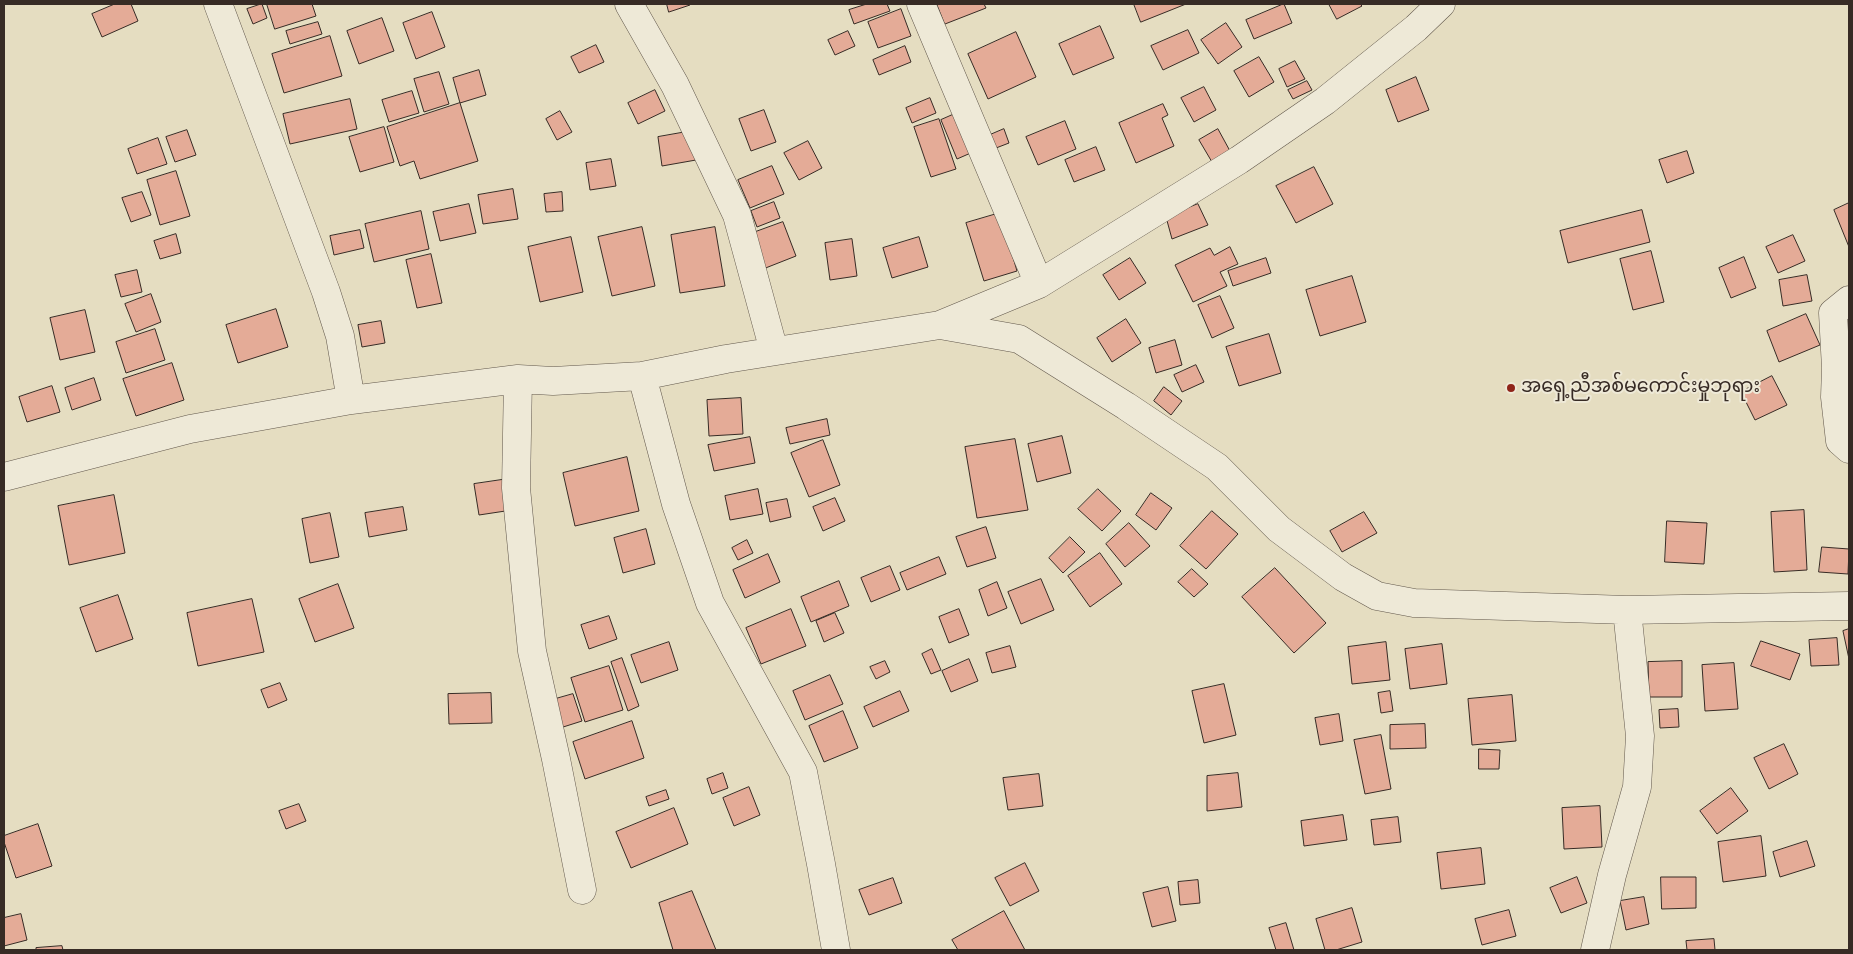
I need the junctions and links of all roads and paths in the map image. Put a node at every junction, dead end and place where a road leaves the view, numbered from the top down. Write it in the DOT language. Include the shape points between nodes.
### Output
graph roads {
  1 [pos="218,4"];
  2 [pos="629,4"];
  3 [pos="921,4"];
  4 [pos="1441,4"];
  5 [pos="1039,284"];
  6 [pos="1849,300"];
  7 [pos="940,325"];
  8 [pos="774,351"];
  9 [pos="642,376"];
  10 [pos="518,379"];
  11 [pos="350,400"];
  12 [pos="1849,449"];
  13 [pos="4,477"];
  14 [pos="1849,606"];
  15 [pos="1627,610"];
  16 [pos="582,890"];
  17 [pos="836,950"];
  18 [pos="1595,950"];
  1 -- 11 [label="street" via="326,292 340,336"];
  2 -- 8 [label="street" via="675,85 737,215"];
  3 -- 5 [label="street"];
  4 -- 5 [label="street" via="1325,101 1239,160"];
  5 -- 7 [label="street"];
  6 -- 12 [label="street" via="1833,313 1835,397 1840,441"];
  7 -- 8 [label="street"];
  7 -- 15 [label="street" via="1018,339 1027,344 1217,467 1280,529 1343,577 1377,596 1414,603"];
  8 -- 9 [label="street"];
  9 -- 10 [label="street" via="553,381"];
  9 -- 17 [label="street" via="676,504 710,603 803,772"];
  10 -- 11 [label="street"];
  10 -- 16 [label="street" via="516,488 532,651"];
  11 -- 13 [label="street" via="190,429"];
  14 -- 15 [label="street"];
  15 -- 18 [label="street" via="1640,736 1637,787"];
}
